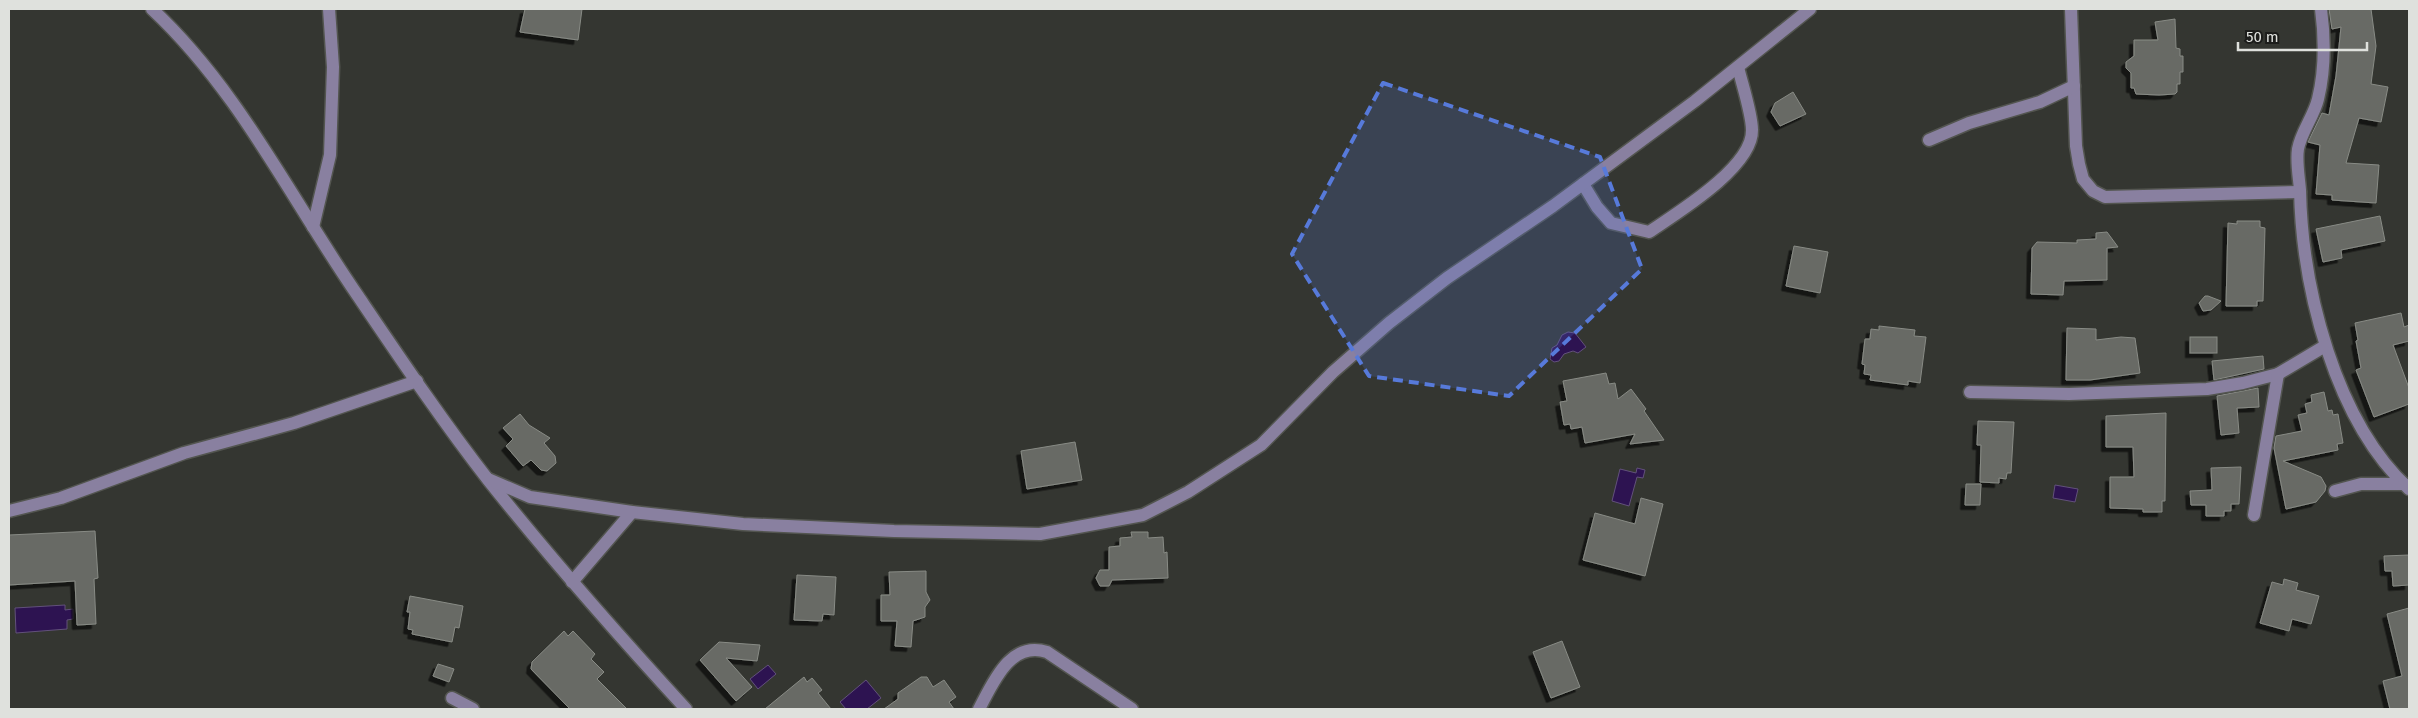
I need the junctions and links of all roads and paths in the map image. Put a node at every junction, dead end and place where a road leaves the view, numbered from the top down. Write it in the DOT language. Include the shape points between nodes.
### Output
graph roads {
  1 [pos="152,9"];
  2 [pos="329,9"];
  3 [pos="1810,9"];
  4 [pos="2071,9"];
  5 [pos="2321,9"];
  6 [pos="1738,67"];
  7 [pos="2074,86"];
  8 [pos="1929,140"];
  9 [pos="1583,184"];
  10 [pos="2300,192"];
  11 [pos="313,227"];
  12 [pos="2325,346"];
  13 [pos="2278,374"];
  14 [pos="417,381"];
  15 [pos="1970,392"];
  16 [pos="488,479"];
  17 [pos="2407,487"];
  18 [pos="2335,491"];
  19 [pos="9,511"];
  20 [pos="632,512"];
  21 [pos="2254,515"];
  22 [pos="572,582"];
  23 [pos="452,698"];
  24 [pos="473,709"];
  25 [pos="686,709"];
  26 [pos="979,709"];
  27 [pos="1132,709"];
  1 -- 11 [label="street" via="207,66"];
  2 -- 11 [label="street" via="333,67 330,155"];
  3 -- 6 [label="street"];
  4 -- 7 [label="street"];
  5 -- 10 [label="street" via="2323,68 2318,100 2298,148"];
  6 -- 9 [label="street"];
  6 -- 9 [label="street" via="1752,131 1743,158 1710,190 1649,232 1612,223"];
  7 -- 8 [label="street" via="2040,102 1969,123"];
  7 -- 10 [label="street" via="2079,164 2084,179 2105,197"];
  9 -- 20 [label="street" via="1447,278 1389,323 1333,372 1262,445 1188,492 1143,515 1040,534 998,535 743,524"];
  10 -- 12 [label="street" via="2303,253"];
  11 -- 14 [label="street"];
  12 -- 13 [label="street"];
  12 -- 17 [label="street" via="2368,439"];
  13 -- 15 [label="street" via="2207,389 2069,394"];
  13 -- 21 [label="street"];
  14 -- 16 [label="street"];
  14 -- 19 [label="street" via="294,424 184,453 61,498"];
  16 -- 20 [label="street" via="530,497"];
  16 -- 22 [label="street"];
  17 -- 18 [label="street" via="2361,484"];
  20 -- 22 [label="street"];
  22 -- 25 [label="street"];
  23 -- 24 [label="street"];
  26 -- 27 [label="street" via="998,672 1016,656 1037,649 1047,652"];
}
